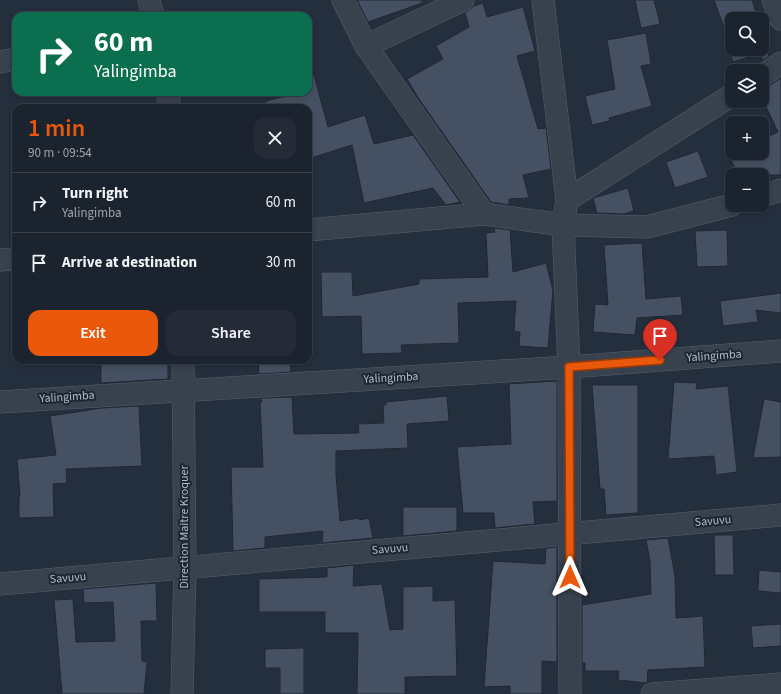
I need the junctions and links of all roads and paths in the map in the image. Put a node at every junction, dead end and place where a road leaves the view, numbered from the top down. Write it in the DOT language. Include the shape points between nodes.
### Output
graph roads {
  1 [pos="149,0"];
  2 [pos="343,0"];
  3 [pos="463,0"];
  4 [pos="543,0"];
  5 [pos="773,0"];
  6 [pos="151,12"];
  7 [pos="781,19"];
  8 [pos="366,46"];
  9 [pos="12,60"];
  10 [pos="0,62"];
  11 [pos="781,64"];
  12 [pos="769,72"];
  13 [pos="725,99"];
  14 [pos="781,190"];
  15 [pos="769,194"];
  16 [pos="567,200"];
  17 [pos="725,207"];
  18 [pos="484,214"];
  19 [pos="563,225"];
  20 [pos="312,230"];
  21 [pos="12,259"];
  22 [pos="0,260"];
  23 [pos="781,351"];
  24 [pos="183,364"];
  25 [pos="569,367"];
  26 [pos="182,390"];
  27 [pos="0,402"];
  28 [pos="781,515"];
  29 [pos="570,533"];
  30 [pos="185,568"];
  31 [pos="0,584"];
  32 [pos="781,684"];
  33 [pos="182,694"];
  34 [pos="570,694"];
  35 [pos="652,694"];
  1 -- 6 [label="street"];
  2 -- 8 [label="street"];
  3 -- 8 [label="street"];
  4 -- 16 [label="street"];
  5 -- 7 [label="street"];
  8 -- 18 [label="street"];
  9 -- 10 [label="street"];
  11 -- 12 [label="street"];
  13 -- 16 [label="street"];
  14 -- 15 [label="street"];
  16 -- 19 [label="street"];
  17 -- 19 [label="street" via="647,227"];
  18 -- 19 [label="street"];
  18 -- 20 [label="street"];
  19 -- 25 [label="street"];
  21 -- 22 [label="street"];
  23 -- 25 [label="street, Yalingimba"];
  24 -- 26 [label="street, Direction Maitre Kroquer"];
  25 -- 26 [label="street, Yalingimba"];
  25 -- 29 [label="street"];
  26 -- 27 [label="street, Yalingimba"];
  26 -- 30 [label="street, Direction Maitre Kroquer"];
  28 -- 29 [label="street, Savuvu"];
  29 -- 30 [label="street, Savuvu"];
  29 -- 34 [label="street"];
  30 -- 31 [label="street, Savuvu"];
  30 -- 33 [label="street, Direction Maitre Kroquer"];
  32 -- 35 [label="street"];
}
